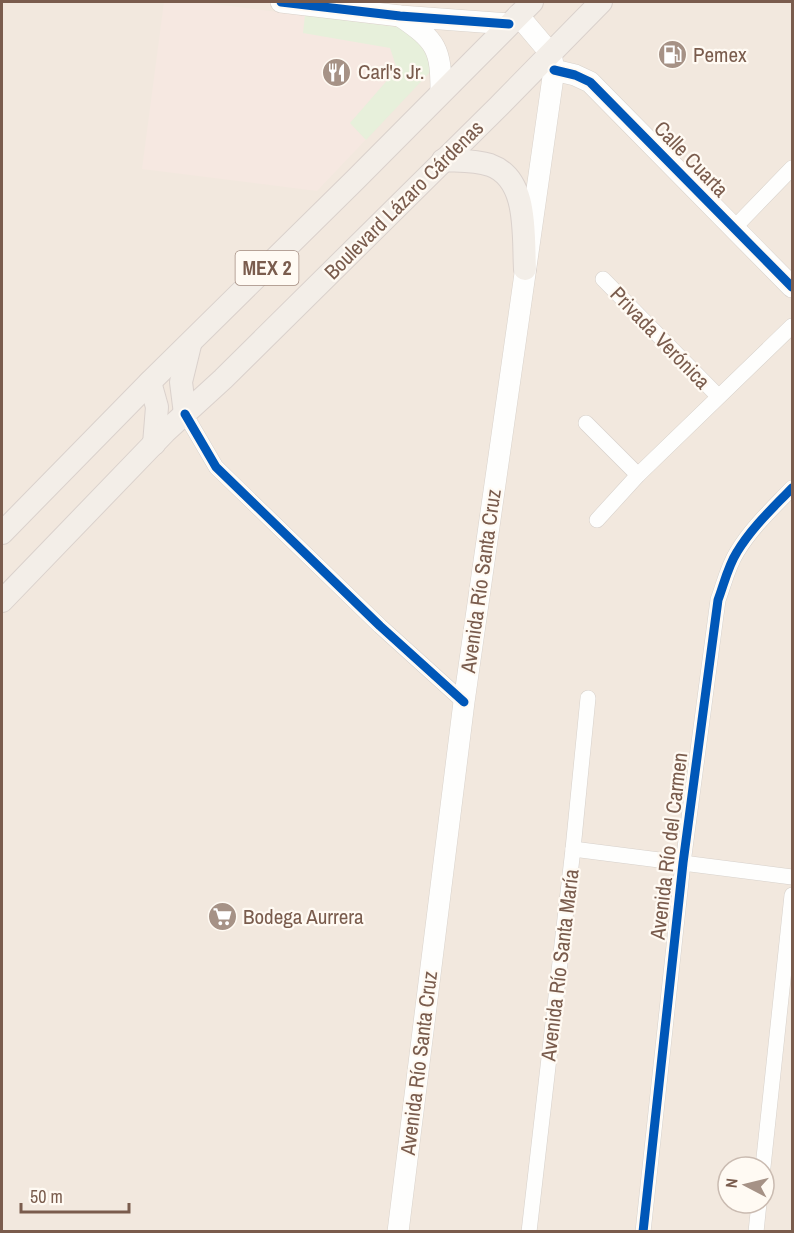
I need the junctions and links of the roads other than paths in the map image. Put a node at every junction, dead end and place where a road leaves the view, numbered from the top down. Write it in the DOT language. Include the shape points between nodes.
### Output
graph roads {
  1 [pos="281,2"];
  2 [pos="601,2"];
  3 [pos="519,13"];
  4 [pos="400,16"];
  5 [pos="553,62"];
  6 [pos="441,92"];
  7 [pos="443,160"];
  8 [pos="792,168"];
  9 [pos="734,228"];
  10 [pos="525,269"];
  11 [pos="603,279"];
  12 [pos="792,287"];
  13 [pos="792,326"];
  14 [pos="190,343"];
  15 [pos="150,382"];
  16 [pos="718,396"];
  17 [pos="185,414"];
  18 [pos="586,423"];
  19 [pos="154,444"];
  20 [pos="638,475"];
  21 [pos="792,488"];
  22 [pos="597,520"];
  23 [pos="2,533"];
  24 [pos="2,601"];
  25 [pos="588,698"];
  26 [pos="464,702"];
  27 [pos="573,849"];
  28 [pos="683,863"];
  29 [pos="792,876"];
  30 [pos="792,895"];
  31 [pos="764,1155"];
  32 [pos="758,1215"];
  33 [pos="398,1232"];
  34 [pos="529,1232"];
  35 [pos="643,1232"];
  36 [pos="756,1232"];
  1 -- 4 [label="main road"];
  2 -- 5 [label="main road, Boulevard Lázaro Cárdenas / MEX 2"];
  3 -- 4 [label="main road"];
  3 -- 5 [label="main road"];
  3 -- 6 [label="main road, MEX 2"];
  4 -- 6 [label="main road" via="436,47"];
  5 -- 7 [label="main road, Boulevard Lázaro Cárdenas / MEX 2"];
  5 -- 9 [label="main road, Calle Cuarta" via="590,82"];
  5 -- 10 [label="main road, Avenida Río Santa Cruz"];
  6 -- 14 [label="main road, MEX 2"];
  7 -- 10 [label="main road" via="487,164 507,175 514,184"];
  7 -- 17 [label="main road, Boulevard Lázaro Cárdenas / MEX 2"];
  8 -- 9 [label="street"];
  9 -- 12 [label="main road, Calle Cuarta"];
  10 -- 26 [label="main road, Avenida Río Santa Cruz"];
  11 -- 16 [label="street, Privada Verónica"];
  13 -- 16 [label="street"];
  14 -- 15 [label="main road, MEX 2"];
  14 -- 17 [label="main road" via="181,382"];
  15 -- 19 [label="main road" via="157,407"];
  15 -- 23 [label="main road, MEX 2"];
  16 -- 20 [label="street"];
  17 -- 19 [label="main road, Boulevard Lázaro Cárdenas / MEX 2"];
  17 -- 26 [label="street" via="216,467"];
  18 -- 20 [label="street"];
  19 -- 24 [label="main road, Boulevard Lázaro Cárdenas / MEX 2"];
  20 -- 22 [label="street"];
  21 -- 28 [label="street, Avenida Río del Carmen" via="736,552 718,600"];
  25 -- 27 [label="street, Avenida Río Santa María"];
  26 -- 33 [label="main road, Avenida Río Santa Cruz"];
  27 -- 28 [label="street"];
  27 -- 34 [label="street, Avenida Río Santa María"];
  28 -- 29 [label="street"];
  28 -- 35 [label="street, Avenida Río del Carmen"];
  30 -- 31 [label="street"];
  32 -- 36 [label="street"];
}
